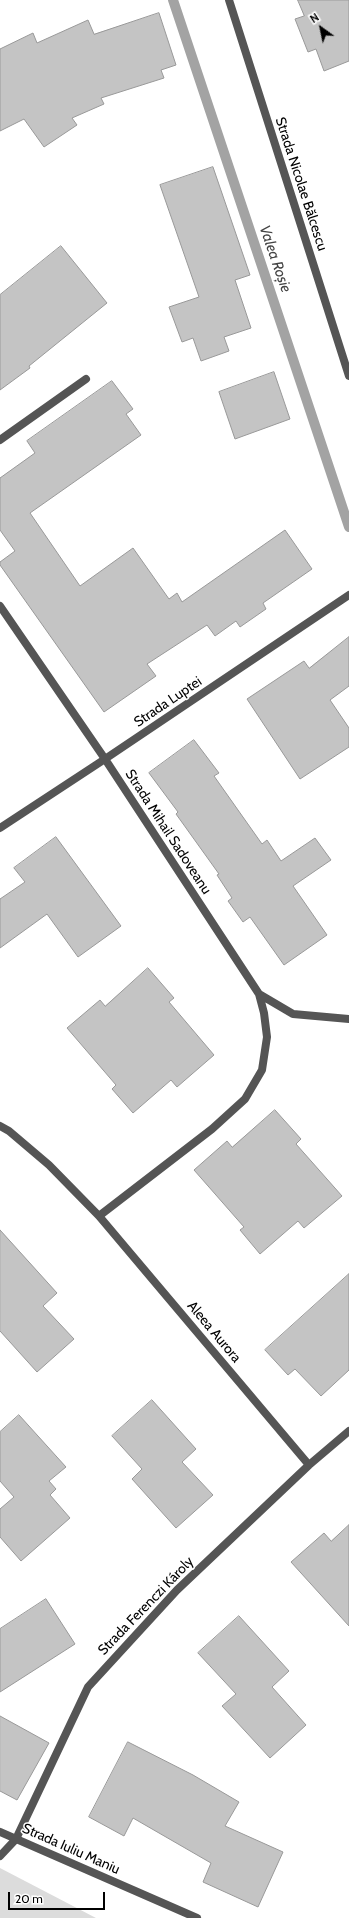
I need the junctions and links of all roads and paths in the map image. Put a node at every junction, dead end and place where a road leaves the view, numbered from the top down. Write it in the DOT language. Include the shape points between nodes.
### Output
graph roads {
  1 [pos="229,0"];
  2 [pos="349,376"];
  3 [pos="86,379"];
  4 [pos="0,440"];
  5 [pos="349,595"];
  6 [pos="0,606"];
  7 [pos="106,759"];
  8 [pos="0,828"];
  9 [pos="259,994"];
  10 [pos="349,1019"];
  11 [pos="0,1126"];
  12 [pos="99,1216"];
  13 [pos="349,1431"];
  14 [pos="309,1465"];
  15 [pos="0,1832"];
  16 [pos="16,1839"];
  17 [pos="0,1856"];
  18 [pos="197,1918"];
  1 -- 2 [label="street, Strada Nicolae Bălcescu"];
  3 -- 4 [label="street"];
  5 -- 7 [label="street, Strada Luptei"];
  6 -- 7 [label="street, Strada Mihail Sadoveanu"];
  7 -- 8 [label="street, Strada Luptei"];
  7 -- 9 [label="street, Strada Mihail Sadoveanu"];
  9 -- 10 [label="street, Strada Mihail Sadoveanu" via="293,1014"];
  9 -- 12 [label="street" via="268,1037 262,1070 245,1100 212,1129"];
  11 -- 12 [label="street, Aleea Aurora" via="49,1165"];
  12 -- 14 [label="street, Aleea Aurora"];
  13 -- 14 [label="street, Strada Ferenczi Károly"];
  14 -- 16 [label="street, Strada Ferenczi Károly" via="177,1590 88,1687"];
  15 -- 16 [label="street, Strada Iuliu Maniu"];
  16 -- 17 [label="street, Strada Ferenczi Károly"];
  16 -- 18 [label="street, Strada Iuliu Maniu"];
}
